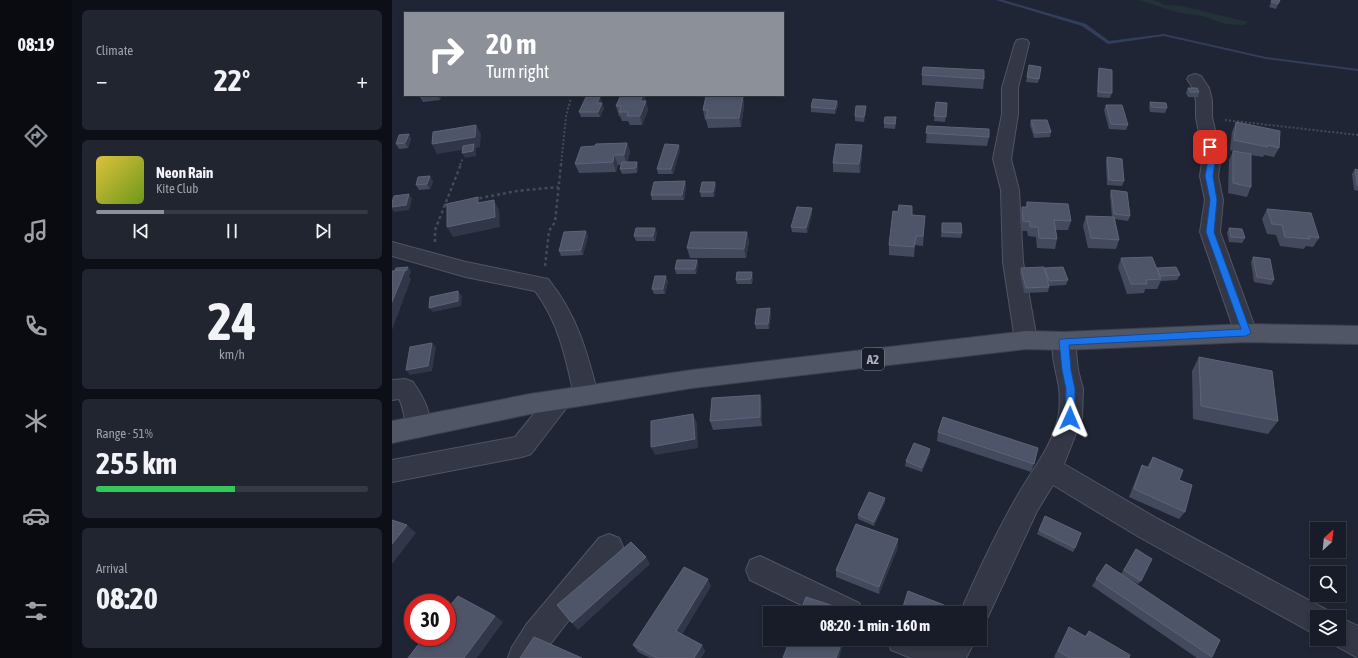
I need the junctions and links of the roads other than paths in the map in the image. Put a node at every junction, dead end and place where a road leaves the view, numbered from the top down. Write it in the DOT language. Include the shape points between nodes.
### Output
graph roads {
  1 [pos="1022,43"];
  2 [pos="1196,79"];
  3 [pos="392,249"];
  4 [pos="1246,333"];
  5 [pos="1358,335"];
  6 [pos="1026,340"];
  7 [pos="1064,341"];
  8 [pos="392,390"];
  9 [pos="586,395"];
  10 [pos="559,400"];
  11 [pos="418,427"];
  12 [pos="392,432"];
  13 [pos="1050,469"];
  14 [pos="392,471"];
  15 [pos="609,546"];
  16 [pos="760,570"];
  17 [pos="835,606"];
  18 [pos="978,606"];
  19 [pos="1310,616"];
  20 [pos="1346,636"];
  21 [pos="1358,643"];
  22 [pos="919,646"];
  23 [pos="956,646"];
  24 [pos="523,658"];
  25 [pos="947,658"];
  1 -- 6 [label="street" via="1010,88 1010,114 1002,159 1010,190 1014,262"];
  2 -- 4 [label="street" via="1204,101 1204,117 1212,155 1209,176 1214,200 1210,232"];
  3 -- 9 [label="street" via="500,278 541,284 555,302 575,349"];
  4 -- 5 [label="main road, A2"];
  4 -- 7 [label="main road, A2"];
  6 -- 7 [label="main road, A2"];
  6 -- 9 [label="main road, A2" via="692,379"];
  7 -- 13 [label="street" via="1066,370 1071,389 1070,418"];
  8 -- 11 [label="street" via="405,389 415,405"];
  9 -- 10 [label="main road, A2"];
  10 -- 11 [label="main road, A2"];
  10 -- 14 [label="street" via="522,446"];
  11 -- 12 [label="main road, A2"];
  13 -- 18 [label="street" via="1025,509"];
  13 -- 19 [label="street" via="1192,553"];
  15 -- 24 [label="street" via="537,636"];
  16 -- 17 [label="street"];
  20 -- 21 [label="street"];
  22 -- 25 [label="street"];
  23 -- 25 [label="street"];
}
